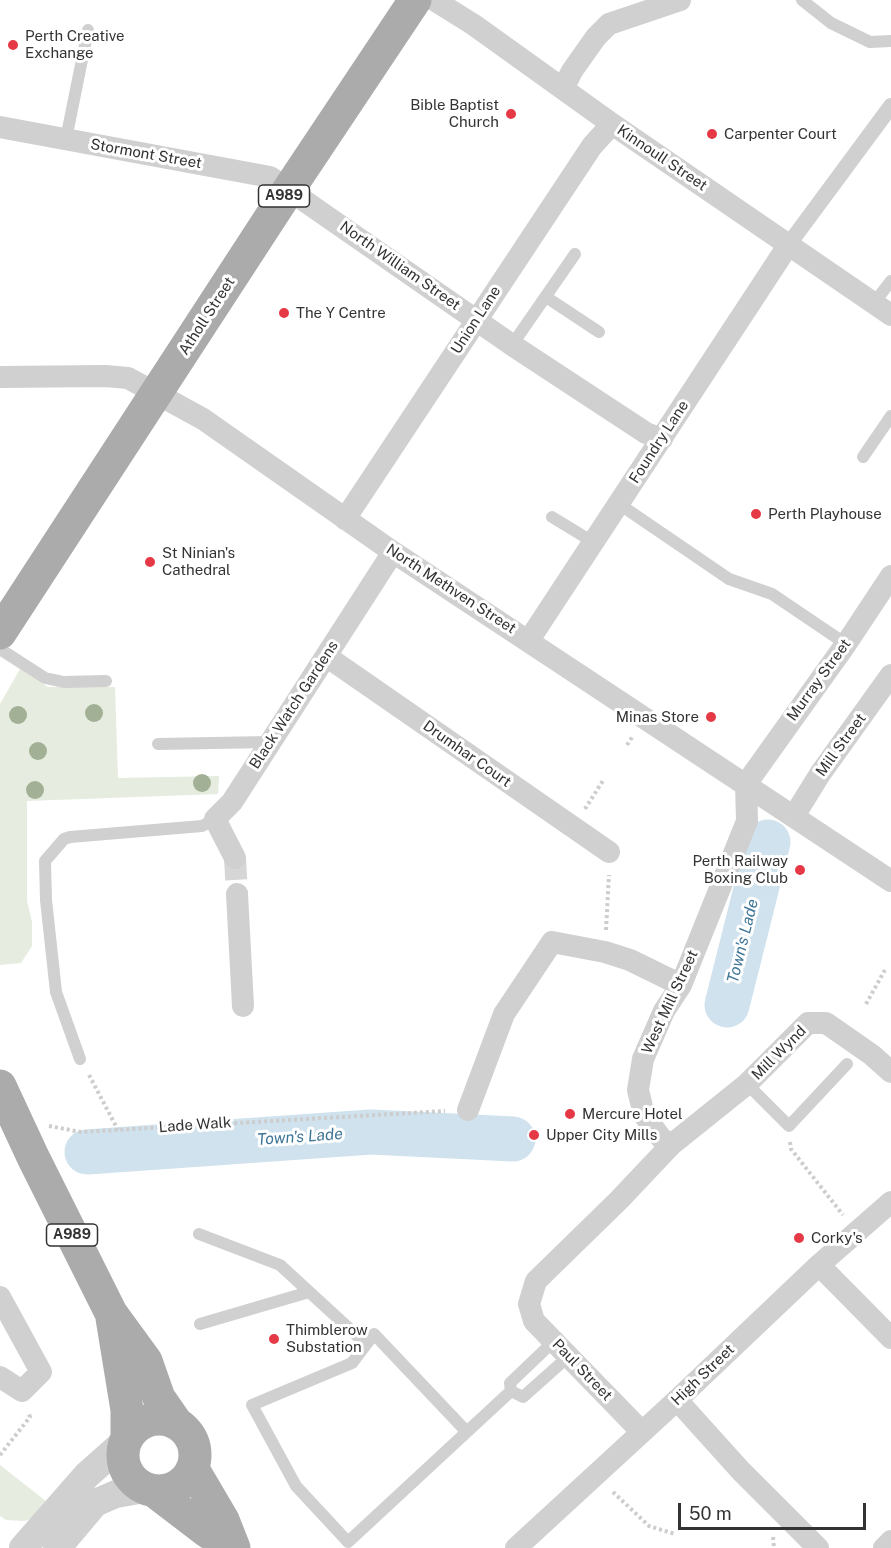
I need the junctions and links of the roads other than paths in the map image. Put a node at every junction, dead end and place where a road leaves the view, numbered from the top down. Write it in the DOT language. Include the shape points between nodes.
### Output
graph roads {
  1 [pos="415,0"];
  2 [pos="434,0"];
  3 [pos="680,0"];
  4 [pos="802,0"];
  5 [pos="88,30"];
  6 [pos="891,41"];
  7 [pos="563,89"];
  8 [pos="891,106"];
  9 [pos="612,124"];
  10 [pos="0,127"];
  11 [pos="66,139"];
  12 [pos="289,189"];
  13 [pos="789,244"];
  14 [pos="575,254"];
  15 [pos="891,281"];
  16 [pos="546,297"];
  17 [pos="882,309"];
  18 [pos="477,319"];
  19 [pos="599,332"];
  20 [pos="512,345"];
  21 [pos="0,377"];
  22 [pos="157,394"];
  23 [pos="891,417"];
  24 [pos="662,439"];
  25 [pos="863,458"];
  26 [pos="619,504"];
  27 [pos="552,517"];
  28 [pos="345,519"];
  29 [pos="593,542"];
  30 [pos="393,552"];
  31 [pos="891,576"];
  32 [pos="0,633"];
  33 [pos="529,640"];
  34 [pos="846,644"];
  35 [pos="0,649"];
  36 [pos="326,656"];
  37 [pos="891,675"];
  38 [pos="106,681"];
  39 [pos="270,742"];
  40 [pos="158,744"];
  41 [pos="746,784"];
  42 [pos="794,816"];
  43 [pos="216,819"];
  44 [pos="609,852"];
  45 [pos="235,858"];
  46 [pos="891,881"];
  47 [pos="237,894"];
  48 [pos="681,985"];
  49 [pos="243,1006"];
  50 [pos="80,1059"];
  51 [pos="847,1064"];
  52 [pos="891,1072"];
  53 [pos="747,1084"];
  54 [pos="0,1086"];
  55 [pos="468,1110"];
  56 [pos="672,1145"];
  57 [pos="891,1202"];
  58 [pos="200,1234"];
  59 [pos="819,1265"];
  60 [pos="309,1292"];
  61 [pos="0,1297"];
  62 [pos="111,1313"];
  63 [pos="200,1324"];
  64 [pos="891,1338"];
  65 [pos="366,1344"];
  66 [pos="561,1348"];
  67 [pos="0,1377"];
  68 [pos="510,1387"];
  69 [pos="676,1400"];
  70 [pos="177,1424"];
  71 [pos="466,1431"];
  72 [pos="642,1432"];
  73 [pos="125,1439"];
  74 [pos="193,1469"];
  75 [pos="150,1490"];
  76 [pos="891,1541"];
  77 [pos="520,1547"];
  78 [pos="23,1548"];
  79 [pos="57,1548"];
  80 [pos="233,1548"];
  81 [pos="818,1548"];
  82 [pos="884,1548"];
  1 -- 12 [label="main road, Atholl Street / A989"];
  2 -- 7 [label="street, Kinnoull Street"];
  3 -- 7 [label="street" via="609,24 596,37"];
  4 -- 6 [label="lane" via="831,23 870,42"];
  5 -- 11 [label="lane"];
  7 -- 9 [label="street, Kinnoull Street"];
  8 -- 13 [label="street"];
  9 -- 13 [label="street, Kinnoull Street"];
  9 -- 18 [label="street, Union Lane" via="592,146"];
  10 -- 11 [label="street, Stormont Street"];
  11 -- 12 [label="street, Stormont Street" via="270,177"];
  12 -- 18 [label="street, North William Street"];
  12 -- 22 [label="main road, Atholl Street / A989"];
  13 -- 17 [label="street, Kinnoull Street"];
  13 -- 24 [label="street, Foundry Lane"];
  14 -- 16 [label="lane"];
  15 -- 17 [label="lane"];
  16 -- 19 [label="lane"];
  16 -- 20 [label="lane"];
  18 -- 20 [label="street, North William Street"];
  18 -- 28 [label="street, Union Lane"];
  20 -- 24 [label="street, North William Street" via="646,433"];
  21 -- 22 [label="street, North Methven Street" via="128,378"];
  22 -- 28 [label="street, North Methven Street" via="203,419"];
  22 -- 32 [label="main road, Atholl Street / A989"];
  23 -- 25 [label="lane"];
  24 -- 26 [label="street, Foundry Lane"];
  26 -- 29 [label="street, Foundry Lane"];
  26 -- 34 [label="lane" via="729,579 772,594"];
  27 -- 29 [label="lane"];
  28 -- 30 [label="street, North Methven Street"];
  29 -- 33 [label="street, Foundry Lane"];
  30 -- 33 [label="street, North Methven Street"];
  30 -- 36 [label="street, Black Watch Gardens"];
  31 -- 34 [label="street, Murray Street"];
  33 -- 41 [label="street, North Methven Street"];
  34 -- 41 [label="street, Murray Street"];
  35 -- 38 [label="lane" via="45,678 64,682"];
  36 -- 39 [label="street, Black Watch Gardens"];
  36 -- 44 [label="street, Drumhar Court"];
  37 -- 42 [label="street, Mill Street"];
  39 -- 40 [label="lane"];
  39 -- 43 [label="street, Black Watch Gardens" via="232,802"];
  41 -- 42 [label="street, North Methven Street"];
  41 -- 48 [label="street, West Mill Street" via="747,821"];
  42 -- 46 [label="street, North Methven Street"];
  43 -- 45 [label="street"];
  43 -- 50 [label="lane" via="202,826 70,837 45,861 56,992"];
  47 -- 49 [label="street"];
  48 -- 55 [label="street" via="630,960 552,942 504,1014"];
  48 -- 56 [label="street, West Mill Street" via="664,1011 643,1059 638,1090 644,1115 661,1138"];
  51 -- 53 [label="lane" via="789,1126"];
  52 -- 53 [label="street, Mill Wynd" via="826,1023 808,1023"];
  53 -- 56 [label="street, Mill Wynd"];
  54 -- 62 [label="main road, A989"];
  56 -- 66 [label="street, Paul Street" via="536,1281 529,1304 534,1321"];
  57 -- 59 [label="street, High Street"];
  58 -- 60 [label="lane" via="280,1265"];
  59 -- 64 [label="street"];
  59 -- 69 [label="street, High Street"];
  60 -- 63 [label="lane"];
  60 -- 65 [label="lane"];
  61 -- 67 [label="street" via="41,1372 22,1391"];
  62 -- 70 [label="main road, A989" via="146,1361 159,1398"];
  62 -- 73 [label="main road, A989" via="127,1410"];
  65 -- 71 [label="lane" via="374,1334"];
  65 -- 71 [label="lane" via="352,1363 252,1405 296,1486 348,1542"];
  66 -- 68 [label="lane"];
  66 -- 68 [label="lane" via="523,1397"];
  66 -- 72 [label="street, Paul Street"];
  68 -- 71 [label="lane"];
  69 -- 72 [label="street, High Street"];
  69 -- 81 [label="street"];
  70 -- 73 [label="main road" via="152,1420 135,1427"];
  70 -- 74 [label="main road" via="195,1448"];
  72 -- 77 [label="street, High Street"];
  73 -- 75 [label="main road" via="123,1463 128,1475"];
  73 -- 78 [label="street" via="87,1475"];
  74 -- 75 [label="main road" via="172,1489"];
  74 -- 80 [label="main road" via="223,1520"];
  75 -- 79 [label="street" via="116,1494 95,1503"];
  75 -- 80 [label="main road"];
  76 -- 82 [label="street"];
}
